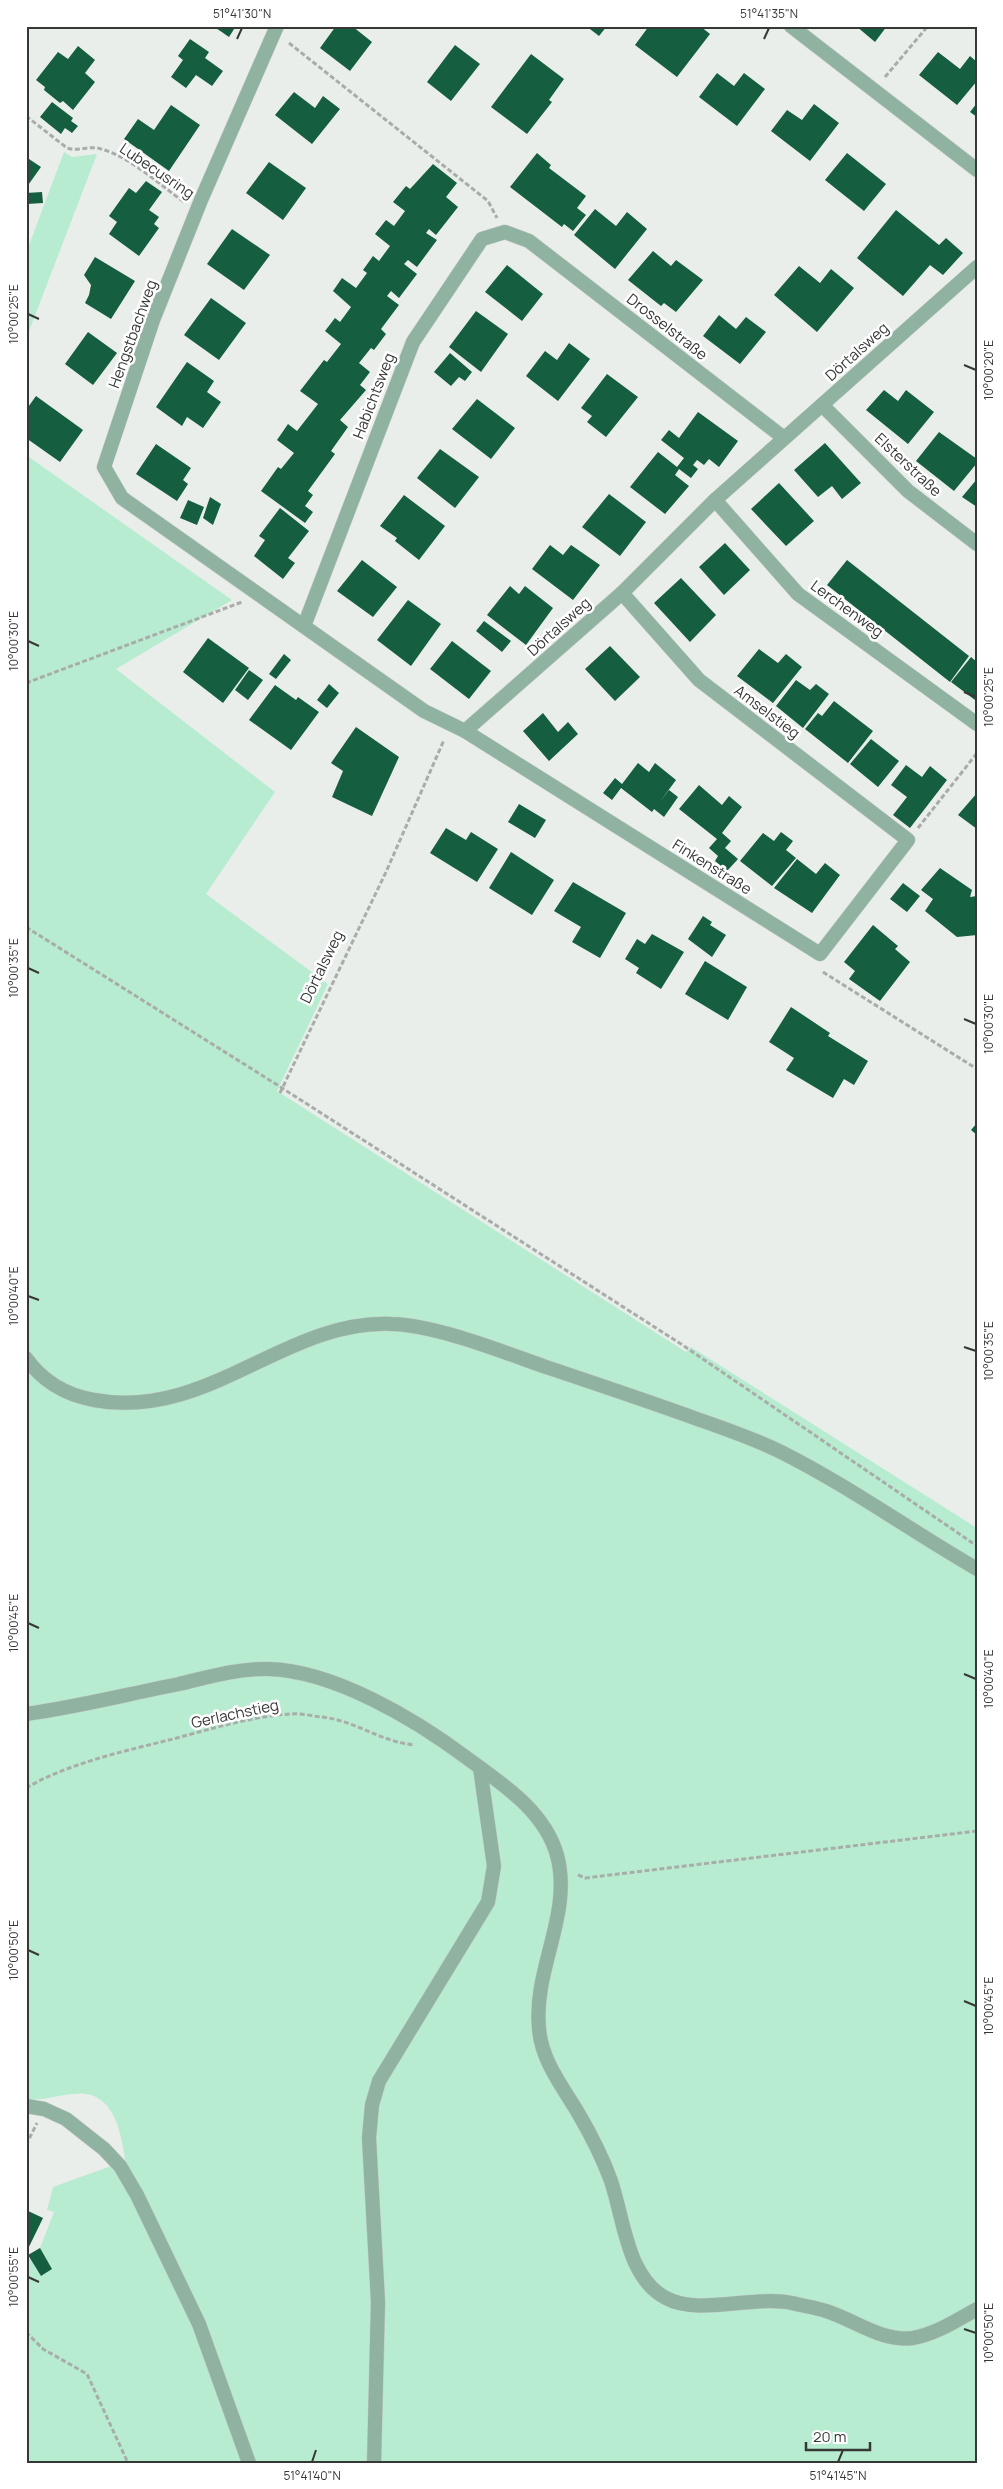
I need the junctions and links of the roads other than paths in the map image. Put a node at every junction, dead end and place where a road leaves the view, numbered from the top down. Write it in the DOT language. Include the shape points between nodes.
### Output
graph roads {
  1 [pos="791,26"];
  2 [pos="275,29"];
  3 [pos="977,170"];
  4 [pos="530,241"];
  5 [pos="977,267"];
  6 [pos="822,405"];
  7 [pos="784,438"];
  8 [pos="715,500"];
  9 [pos="977,544"];
  10 [pos="622,592"];
  11 [pos="304,626"];
  12 [pos="977,724"];
  13 [pos="465,731"];
  14 [pos="820,954"];
  15 [pos="26,1358"];
  16 [pos="977,1569"];
  17 [pos="26,1714"];
  18 [pos="480,1768"];
  19 [pos="26,2106"];
  20 [pos="977,2309"];
  21 [pos="249,2463"];
  22 [pos="374,2463"];
  1 -- 3 [label="street"];
  2 -- 11 [label="street, Hengstbachweg" via="153,320 104,467 122,498"];
  4 -- 7 [label="street, Drosselstraße"];
  4 -- 11 [label="street, Habichtsweg" via="505,232 482,239 413,342"];
  5 -- 6 [label="street, Dörtalsweg"];
  6 -- 7 [label="street, Dörtalsweg"];
  6 -- 9 [label="street, Elsterstraße" via="908,491"];
  7 -- 8 [label="street, Dörtalsweg"];
  8 -- 10 [label="street, Dörtalsweg"];
  8 -- 12 [label="street, Lerchenweg" via="798,594"];
  10 -- 13 [label="street, Dörtalsweg"];
  10 -- 14 [label="street, Amselstieg" via="698,680 908,840"];
  11 -- 13 [label="street" via="424,711"];
  13 -- 14 [label="street, Finkenstraße"];
  15 -- 16 [label="street" via="46,1380 68,1393 101,1401 136,1402 195,1391 315,1337 347,1327 392,1324 420,1328 521,1358 778,1451"];
  17 -- 18 [label="street" via="222,1674 256,1669 280,1670 322,1680 387,1708 418,1724"];
  18 -- 20 [label="street" via="528,1807 550,1838 559,1866 560,1902 542,1974 539,2034 546,2057 604,2162 634,2261 645,2283 663,2297 682,2304 782,2301 827,2311 878,2334 903,2338 934,2332"];
  18 -- 22 [label="street" via="494,1866 488,1902 379,2081 372,2105 369,2138 378,2302"];
  19 -- 21 [label="street" via="44,2109 66,2119 120,2166 199,2324"];
}
